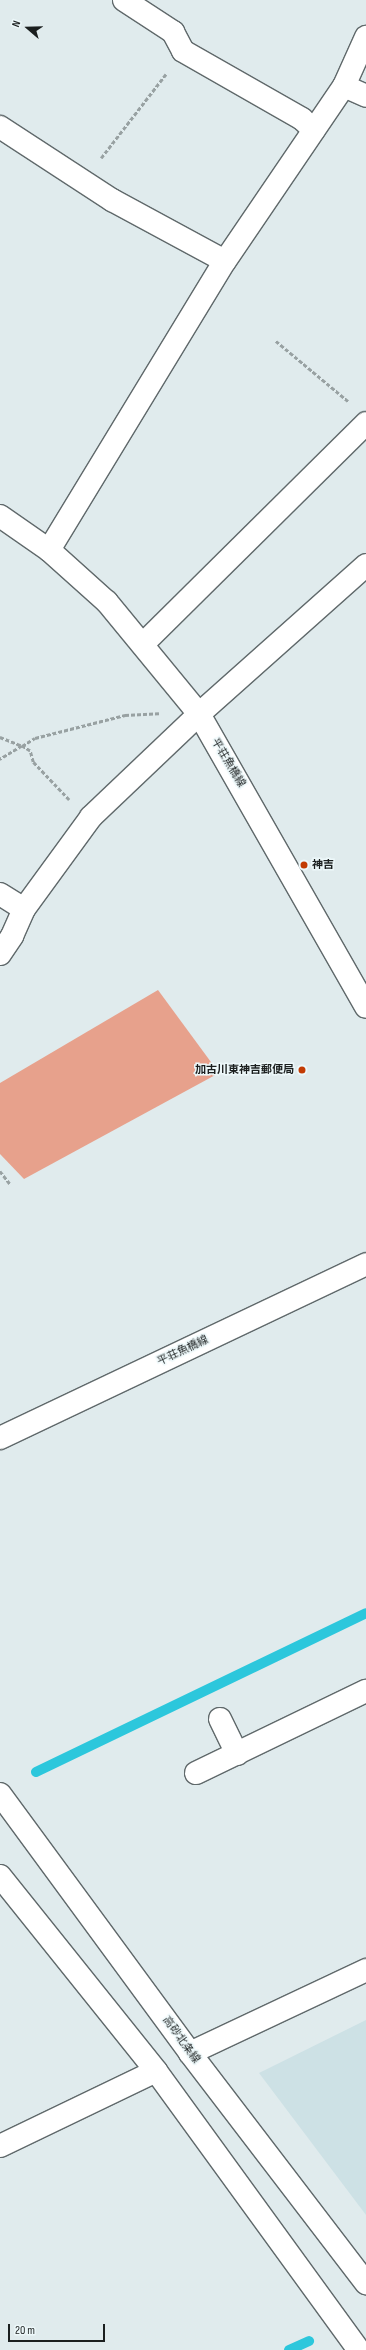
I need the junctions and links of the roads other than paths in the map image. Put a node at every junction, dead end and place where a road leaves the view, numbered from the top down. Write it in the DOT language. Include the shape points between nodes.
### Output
graph roads {
  1 [pos="124,0"];
  2 [pos="366,37"];
  3 [pos="344,86"];
  4 [pos="366,96"];
  5 [pos="0,127"];
  6 [pos="314,130"];
  7 [pos="224,261"];
  8 [pos="360,415"];
  9 [pos="0,516"];
  10 [pos="49,550"];
  11 [pos="366,565"];
  12 [pos="144,644"];
  13 [pos="199,714"];
  14 [pos="0,894"];
  15 [pos="24,909"];
  16 [pos="0,954"];
  17 [pos="366,1007"];
  18 [pos="366,1264"];
  19 [pos="0,1438"];
  20 [pos="366,1691"];
  21 [pos="220,1719"];
  22 [pos="237,1754"];
  23 [pos="196,1773"];
  24 [pos="0,1794"];
  25 [pos="0,1876"];
  26 [pos="366,1970"];
  27 [pos="190,2053"];
  28 [pos="156,2072"];
  29 [pos="0,2146"];
  30 [pos="366,2282"];
  31 [pos="359,2350"];
  1 -- 6 [label="street" via="173,32 183,51 302,119"];
  2 -- 3 [label="street"];
  3 -- 4 [label="street"];
  3 -- 6 [label="street"];
  5 -- 7 [label="street" via="112,200"];
  6 -- 7 [label="street"];
  7 -- 10 [label="street"];
  8 -- 12 [label="street"];
  9 -- 10 [label="street, 平荘魚橋線"];
  10 -- 12 [label="street, 平荘魚橋線" via="107,602"];
  11 -- 13 [label="street"];
  12 -- 13 [label="street, 平荘魚橋線"];
  13 -- 15 [label="street" via="91,817"];
  13 -- 17 [label="street, 平荘魚橋線"];
  14 -- 15 [label="street"];
  15 -- 16 [label="street" via="12,936"];
  18 -- 19 [label="street, 平荘魚橋線"];
  20 -- 22 [label="street"];
  21 -- 22 [label="street"];
  22 -- 23 [label="street"];
  24 -- 27 [label="street, 高砂北条線"];
  25 -- 28 [label="street"];
  26 -- 27 [label="street"];
  27 -- 30 [label="street, 高砂北条線"];
  28 -- 29 [label="street"];
  28 -- 31 [label="street"];
}
